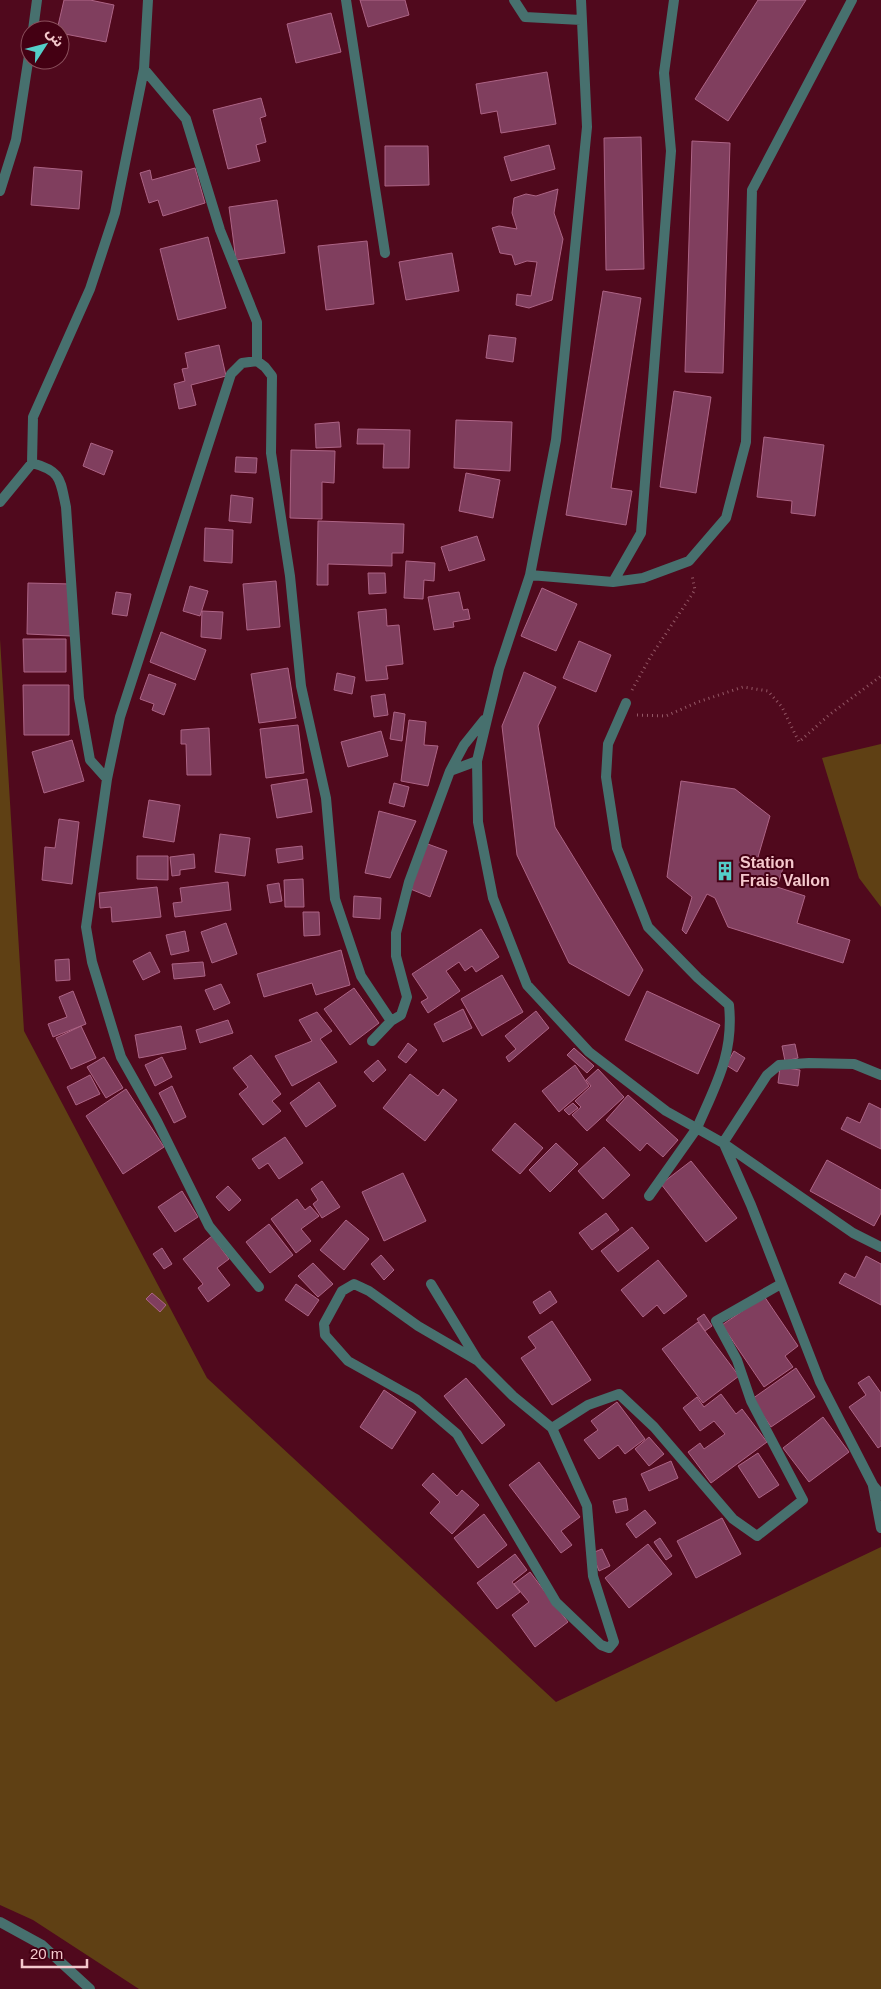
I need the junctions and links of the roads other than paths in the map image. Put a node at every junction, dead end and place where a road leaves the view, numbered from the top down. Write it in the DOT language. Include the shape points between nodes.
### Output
graph roads {
  1 [pos="37,0"];
  2 [pos="148,0"];
  3 [pos="346,0"];
  4 [pos="514,0"];
  5 [pos="581,0"];
  6 [pos="674,0"];
  7 [pos="852,0"];
  8 [pos="34,20"];
  9 [pos="581,20"];
  10 [pos="144,69"];
  11 [pos="27,70"];
  12 [pos="0,191"];
  13 [pos="384,253"];
  14 [pos="257,361"];
  15 [pos="32,463"];
  16 [pos="0,502"];
  17 [pos="530,575"];
  18 [pos="613,582"];
  19 [pos="626,703"];
  20 [pos="486,717"];
  21 [pos="477,762"];
  22 [pos="450,771"];
  23 [pos="107,779"];
  24 [pos="391,1021"];
  25 [pos="372,1041"];
  26 [pos="881,1075"];
  27 [pos="697,1128"];
  28 [pos="723,1143"];
  29 [pos="648,1196"];
  30 [pos="881,1247"];
  31 [pos="431,1284"];
  32 [pos="781,1284"];
  33 [pos="259,1287"];
  34 [pos="478,1361"];
  35 [pos="552,1428"];
  36 [pos="873,1485"];
  37 [pos="881,1495"];
  38 [pos="881,1528"];
  39 [pos="0,1922"];
  40 [pos="90,1989"];
  1 -- 8 [label="street"];
  2 -- 10 [label="street"];
  3 -- 13 [label="street"];
  4 -- 9 [label="street" via="525,18"];
  5 -- 9 [label="street"];
  6 -- 18 [label="street" via="664,73 671,151 641,533"];
  7 -- 18 [label="street" via="752,190 746,442 726,518 689,561 643,578"];
  9 -- 17 [label="street" via="586,136 556,440"];
  10 -- 14 [label="street" via="186,119 220,230 257,322"];
  10 -- 15 [label="street" via="115,212 90,289 33,418"];
  11 -- 12 [label="street" via="16,140"];
  14 -- 23 [label="street" via="242,363 231,374 120,717"];
  14 -- 24 [label="street" via="272,376 271,453 290,576 301,686 326,798 335,899 362,976"];
  15 -- 16 [label="street"];
  15 -- 23 [label="street" via="50,468 60,480 66,507 79,698 90,760"];
  17 -- 18 [label="street"];
  17 -- 20 [label="street"];
  19 -- 27 [label="street" via="608,744 606,777 617,848 648,927 729,1005 732,1030 729,1050"];
  20 -- 21 [label="street"];
  20 -- 22 [label="street" via="464,745"];
  21 -- 22 [label="street"];
  21 -- 27 [label="street" via="478,822 493,898 527,985 589,1052 666,1111"];
  22 -- 24 [label="street" via="409,882 396,933 396,956 407,997 401,1015"];
  23 -- 33 [label="street" via="86,927 92,962 121,1057 209,1226"];
  24 -- 25 [label="street"];
  26 -- 28 [label="street" via="854,1064 809,1062 778,1065"];
  27 -- 28 [label="street"];
  27 -- 29 [label="street"];
  28 -- 30 [label="street" via="853,1232"];
  28 -- 32 [label="street" via="751,1204"];
  31 -- 34 [label="street"];
  32 -- 35 [label="street" via="716,1321 737,1360 751,1401 803,1500 757,1536 733,1520 654,1427 619,1394 588,1405"];
  32 -- 36 [label="street" via="820,1382"];
  34 -- 35 [label="street"];
  34 -- 35 [label="street" via="354,1284 342,1291 324,1324 325,1335 348,1361 416,1399 457,1434 556,1602 601,1645 609,1648 614,1642 593,1576 587,1506"];
  36 -- 37 [label="street"];
  36 -- 38 [label="street"];
  39 -- 40 [label="street" via="42,1945"];
}
